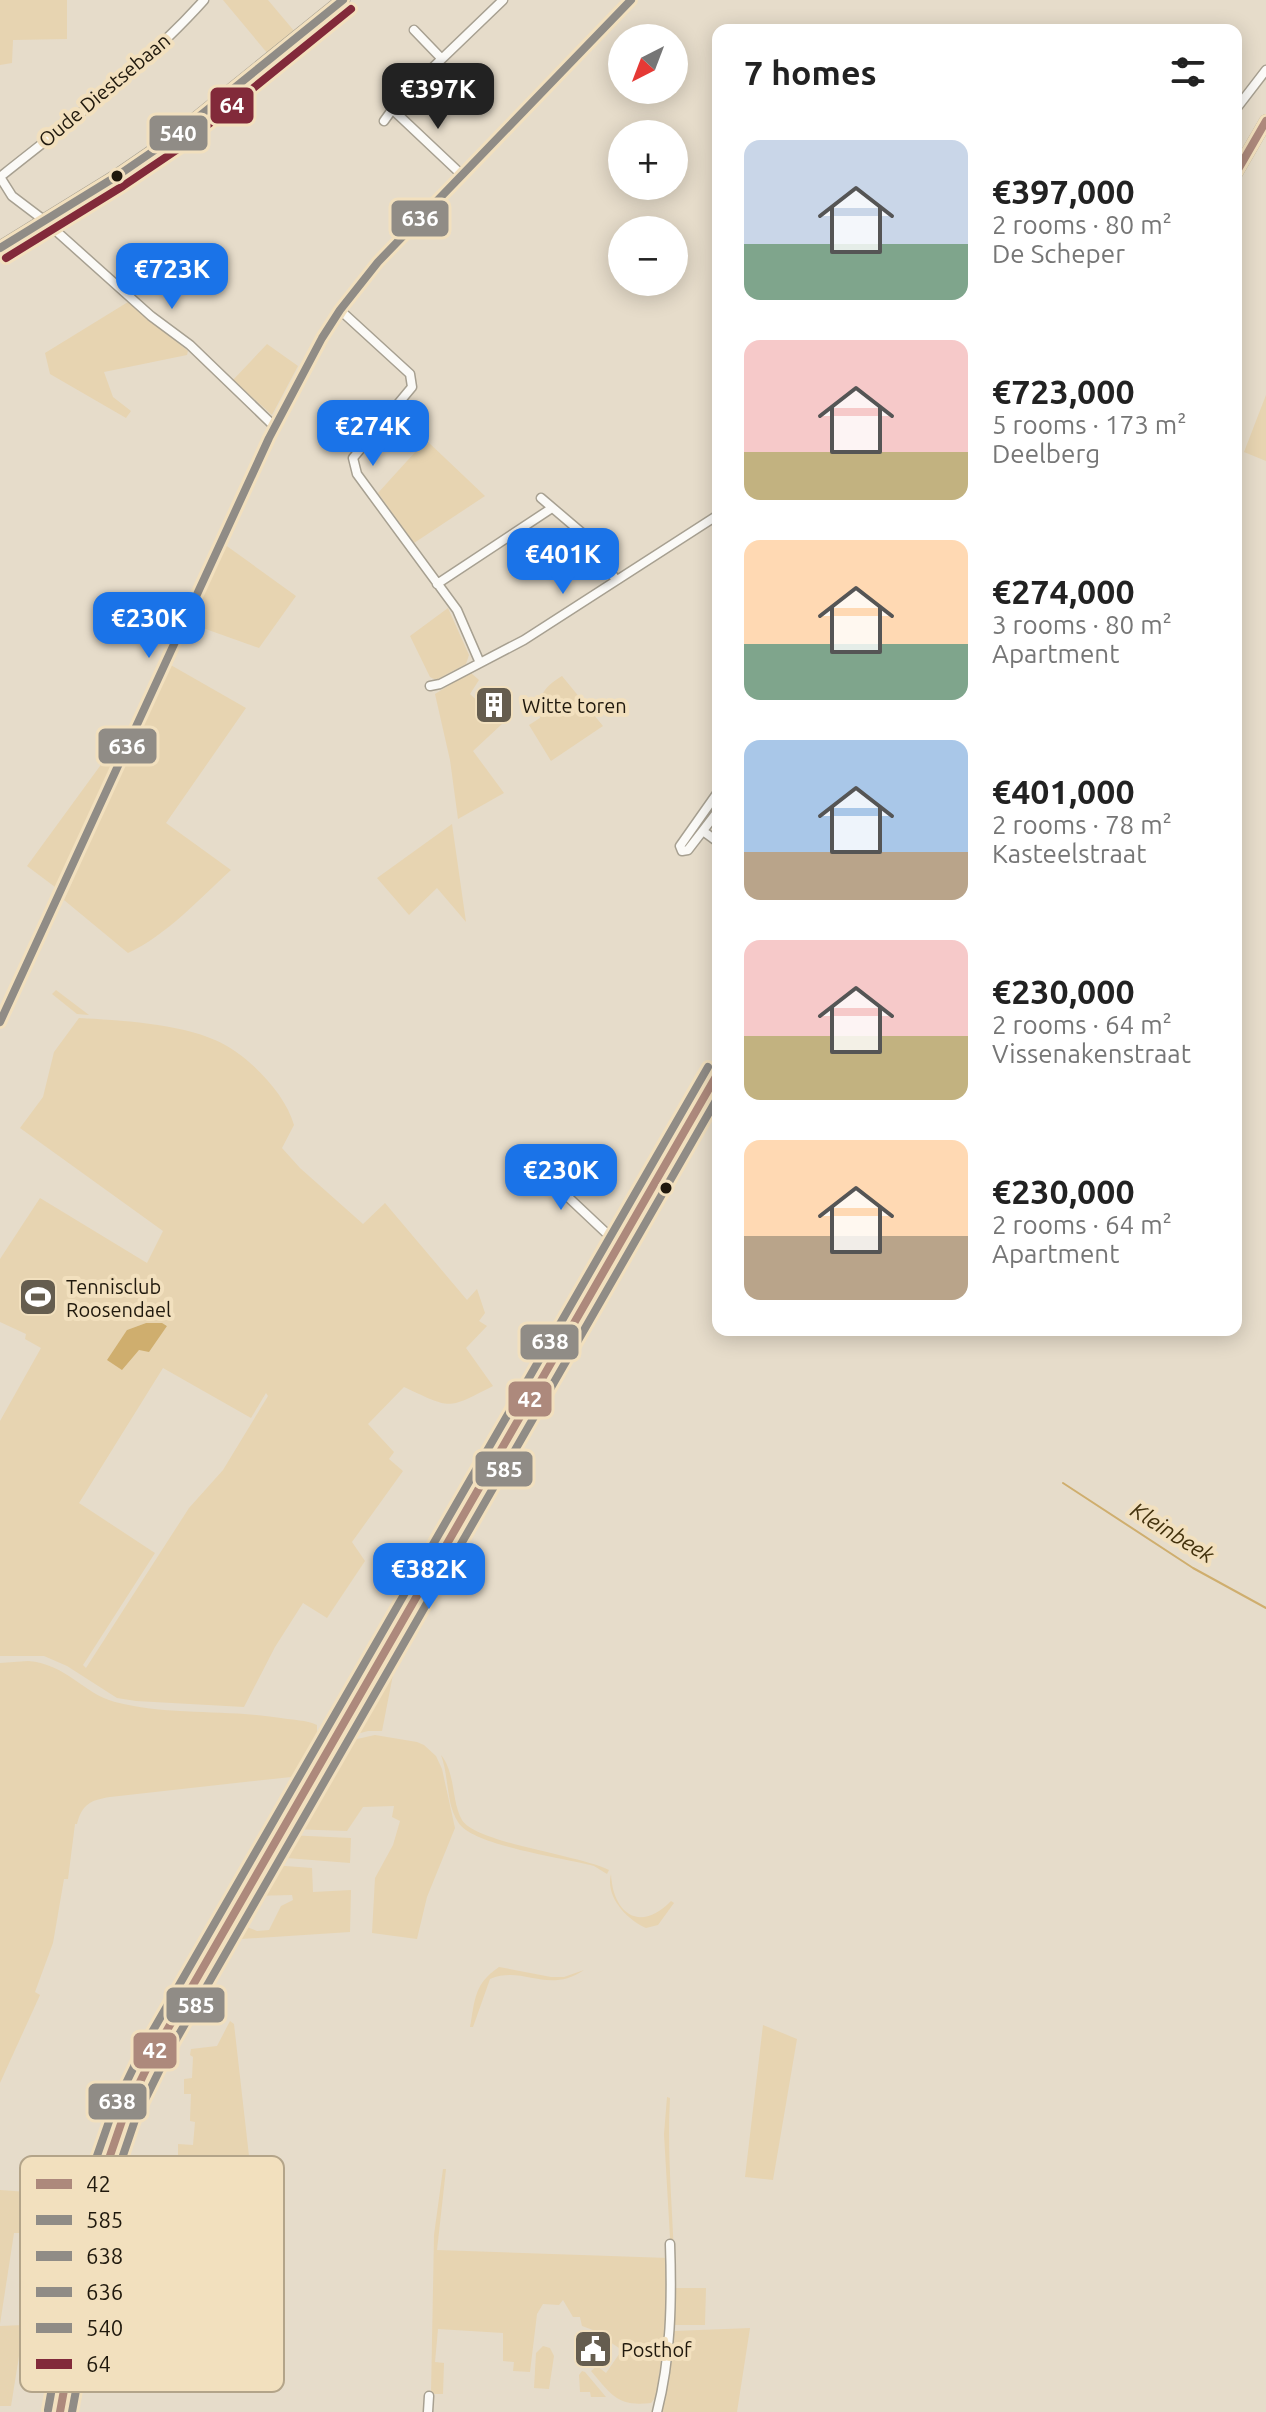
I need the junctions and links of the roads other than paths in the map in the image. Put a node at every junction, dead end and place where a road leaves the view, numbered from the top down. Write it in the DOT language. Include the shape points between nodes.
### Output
graph roads {
  1 [pos="204,0"];
  2 [pos="343,0"];
  3 [pos="503,0"];
  4 [pos="631,0"];
  5 [pos="414,30"];
  6 [pos="441,58"];
  7 [pos="1266,70"];
  8 [pos="1242,101"];
  9 [pos="392,109"];
  10 [pos="384,121"];
  11 [pos="1266,121"];
  12 [pos="1242,163"];
  13 [pos="462,175"];
  14 [pos="0,177"];
  15 [pos="45,221"];
  16 [pos="0,248"];
  17 [pos="340,310"];
  18 [pos="275,427"];
  19 [pos="354,464"];
  20 [pos="343,469"];
  21 [pos="541,498"];
  22 [pos="552,508"];
  23 [pos="712,519"];
  24 [pos="616,580"];
  25 [pos="437,584"];
  26 [pos="480,663"];
  27 [pos="430,686"];
  28 [pos="712,801"];
  29 [pos="712,824"];
  30 [pos="703,831"];
  31 [pos="712,838"];
  32 [pos="0,1022"];
  33 [pos="712,1084"];
  34 [pos="529,1152"];
  35 [pos="620,1246"];
  36 [pos="110,2156"];
  37 [pos="670,2244"];
  38 [pos="64,2392"];
  39 [pos="429,2396"];
  40 [pos="60,2412"];
  41 [pos="428,2412"];
  42 [pos="657,2412"];
  1 -- 14 [label="street, Oude Diestsebaan" via="96,100"];
  2 -- 15 [label="main road" via="196,120"];
  3 -- 6 [label="street"];
  4 -- 13 [label="street"];
  5 -- 6 [label="street"];
  6 -- 9 [label="street"];
  7 -- 8 [label="street"];
  9 -- 10 [label="street"];
  9 -- 13 [label="street"];
  11 -- 12 [label="main road"];
  13 -- 17 [label="street"];
  14 -- 15 [label="street" via="12,196"];
  15 -- 16 [label="main road"];
  15 -- 18 [label="street" via="190,345"];
  17 -- 18 [label="street"];
  17 -- 19 [label="street" via="413,381 358,449"];
  18 -- 32 [label="street"];
  19 -- 20 [label="street"];
  19 -- 25 [label="street"];
  21 -- 22 [label="street"];
  22 -- 24 [label="street" via="588,538"];
  22 -- 25 [label="street"];
  23 -- 24 [label="street"];
  24 -- 26 [label="street"];
  25 -- 26 [label="street" via="457,610"];
  26 -- 27 [label="street"];
  28 -- 30 [label="street" via="680,846 682,851"];
  29 -- 30 [label="street"];
  30 -- 31 [label="street"];
  33 -- 35 [label="main road"];
  34 -- 35 [label="street" via="551,1181"];
  35 -- 36 [label="main road" via="155,2051"];
  37 -- 42 [label="street" via="670,2326"];
  38 -- 40 [label="main road"];
  39 -- 41 [label="street"];
}
